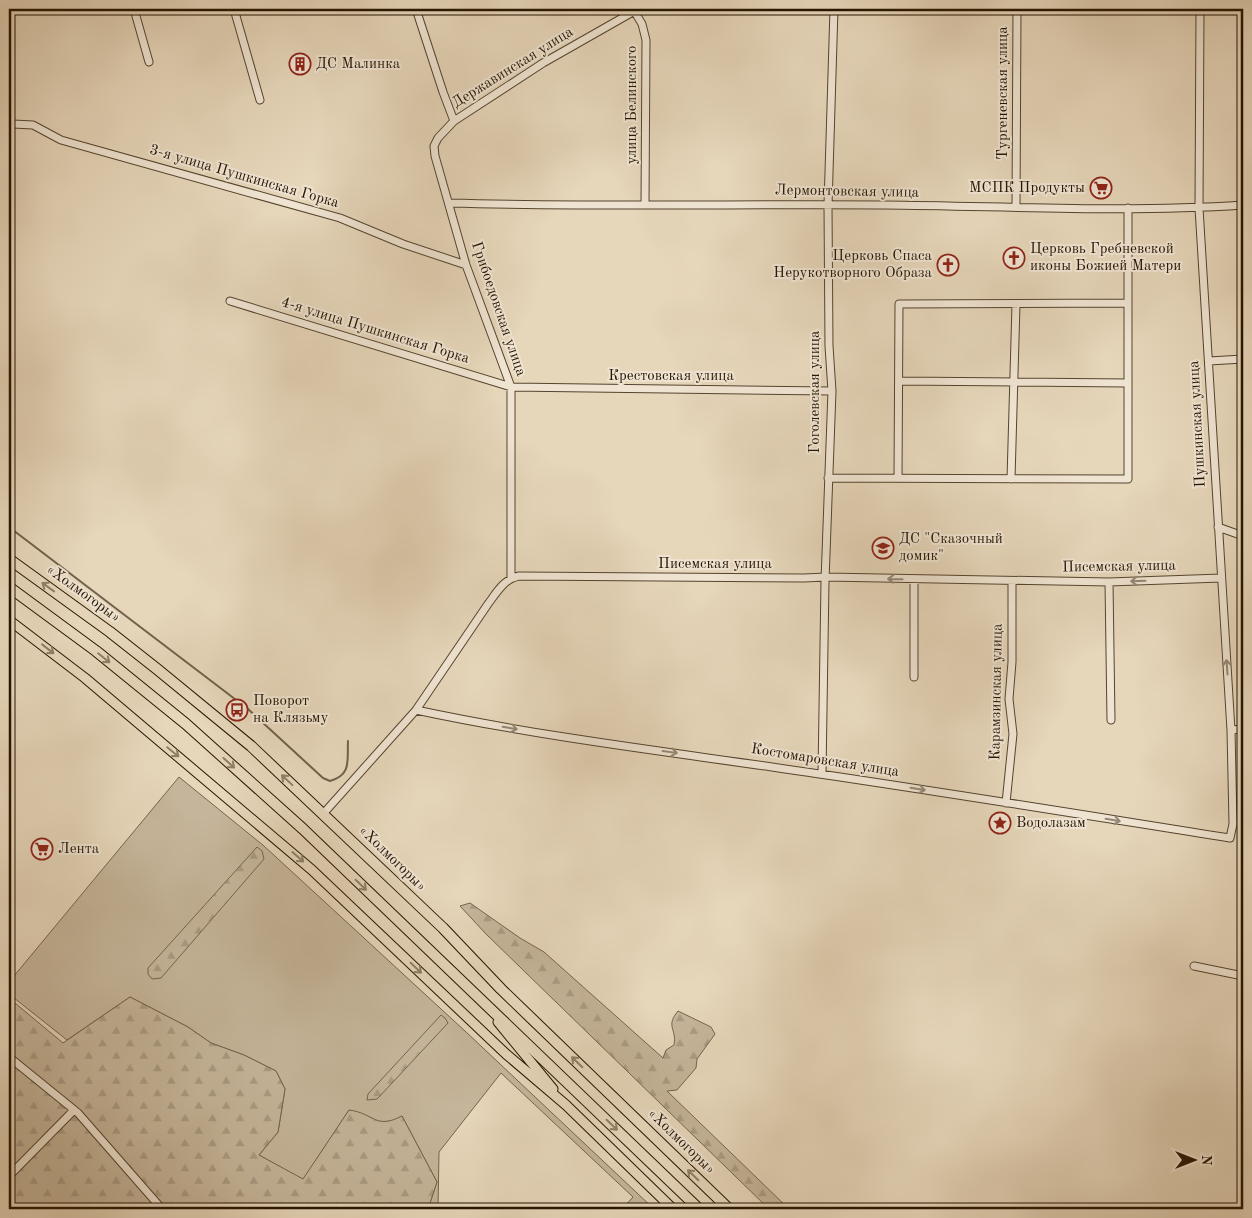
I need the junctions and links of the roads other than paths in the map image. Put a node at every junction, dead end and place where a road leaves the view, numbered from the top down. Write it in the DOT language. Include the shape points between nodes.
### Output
graph roads {
  1 [pos="134,9"];
  2 [pos="234,9"];
  3 [pos="416,9"];
  4 [pos="635,9"];
  5 [pos="834,9"];
  6 [pos="1017,9"];
  7 [pos="1200,9"];
  8 [pos="149,62"];
  9 [pos="260,100"];
  10 [pos="454,121"];
  11 [pos="13,124"];
  12 [pos="450,203"];
  13 [pos="645,204"];
  14 [pos="828,205"];
  15 [pos="1243,205"];
  16 [pos="1016,207"];
  17 [pos="1128,208"];
  18 [pos="1199,208"];
  19 [pos="466,265"];
  20 [pos="230,300"];
  21 [pos="1128,303"];
  22 [pos="1016,304"];
  23 [pos="1243,359"];
  24 [pos="1208,361"];
  25 [pos="899,381"];
  26 [pos="1014,382"];
  27 [pos="1128,384"];
  28 [pos="511,387"];
  29 [pos="832,391"];
  30 [pos="828,478"];
  31 [pos="898,478"];
  32 [pos="1011,479"];
  33 [pos="1218,528"];
  34 [pos="1243,536"];
  35 [pos="9,559"];
  36 [pos="826,577"];
  37 [pos="510,578"];
  38 [pos="1222,578"];
  39 [pos="914,579"];
  40 [pos="1012,581"];
  41 [pos="1108,582"];
  42 [pos="9,587"];
  43 [pos="9,620"];
  44 [pos="914,677"];
  45 [pos="416,710"];
  46 [pos="1111,720"];
  47 [pos="1243,729"];
  48 [pos="1231,730"];
  49 [pos="822,774"];
  50 [pos="1006,803"];
  51 [pos="323,814"];
  52 [pos="1230,838"];
  53 [pos="1194,966"];
  54 [pos="1243,976"];
  55 [pos="476,994"];
  56 [pos="10,1060"];
  57 [pos="566,1105"];
  58 [pos="74,1110"];
  59 [pos="9,1176"];
  60 [pos="162,1209"];
  61 [pos="673,1209"];
  62 [pos="699,1209"];
  63 [pos="728,1209"];
  1 -- 8 [label="street"];
  2 -- 9 [label="street"];
  3 -- 10 [label="street"];
  4 -- 10 [label="street, Державинская улица"];
  4 -- 13 [label="street, улица Белинского" via="646,40"];
  5 -- 14 [label="street, Гоголевская улица"];
  6 -- 16 [label="street, Тургеневская улица"];
  7 -- 18 [label="street, Пушкинская улица"];
  10 -- 12 [label="street, Грибоедовская улица" via="434,146"];
  11 -- 19 [label="street, 3-я улица Пушкинская Горка" via="33,125 61,140 340,218"];
  12 -- 13 [label="street, Лермонтовская улица"];
  12 -- 19 [label="street, Грибоедовская улица"];
  13 -- 14 [label="street, Лермонтовская улица"];
  14 -- 16 [label="street, Лермонтовская улица"];
  14 -- 29 [label="street, Гоголевская улица"];
  15 -- 18 [label="street, Лермонтовская улица"];
  16 -- 17 [label="street, Лермонтовская улица"];
  17 -- 18 [label="street, Лермонтовская улица"];
  17 -- 21 [label="street"];
  18 -- 24 [label="street, Пушкинская улица"];
  19 -- 28 [label="street, Грибоедовская улица"];
  20 -- 28 [label="street, 4-я улица Пушкинская Горка"];
  21 -- 22 [label="street"];
  21 -- 27 [label="street"];
  22 -- 25 [label="street" via="900,304"];
  22 -- 26 [label="street"];
  23 -- 24 [label="street"];
  24 -- 33 [label="street, Пушкинская улица"];
  25 -- 26 [label="street"];
  25 -- 31 [label="street"];
  26 -- 27 [label="street"];
  26 -- 32 [label="street"];
  27 -- 32 [label="street" via="1128,479"];
  28 -- 29 [label="street, Крестовская улица"];
  28 -- 37 [label="street, Грибоедовская улица"];
  29 -- 30 [label="street, Гоголевская улица"];
  30 -- 31 [label="street"];
  30 -- 36 [label="street, Гоголевская улица"];
  31 -- 32 [label="street"];
  33 -- 34 [label="street"];
  33 -- 38 [label="street, Пушкинская улица"];
  51 -- 35 [label="highway, «Холмогоры», one-way" via="251,746 164,674"];
  36 -- 37 [label="street, Писемская улица"];
  39 -- 36 [label="street, Писемская улица, one-way"];
  36 -- 49 [label="street, Гоголевская улица"];
  37 -- 45 [label="street" via="488,604"];
  38 -- 41 [label="street, Писемская улица, one-way"];
  48 -- 38 [label="street, Пушкинская улица, one-way"];
  39 -- 40 [label="street, Писемская улица"];
  39 -- 44 [label="street"];
  40 -- 41 [label="street, Писемская улица"];
  40 -- 50 [label="street, Карамзинская улица" via="1009,699 1013,734"];
  41 -- 46 [label="street"];
  42 -- 55 [label="highway, one-way" via="96,651 186,724 303,829"];
  43 -- 57 [label="main road, one-way" via="84,678 312,870 506,1054"];
  45 -- 49 [label="street, Костомаровская улица, one-way" via="601,743"];
  45 -- 51 [label="street"];
  47 -- 48 [label="street"];
  48 -- 52 [label="street, Пушкинская улица" via="1234,824"];
  49 -- 50 [label="street, Костомаровская улица, one-way"];
  50 -- 52 [label="street, Костомаровская улица, one-way"];
  63 -- 51 [label="highway, «Холмогоры», one-way"];
  53 -- 54 [label="street"];
  55 -- 57 [label="main road"];
  55 -- 62 [label="highway, one-way"];
  56 -- 58 [label="street"];
  57 -- 61 [label="main road"];
  58 -- 59 [label="street"];
  58 -- 60 [label="street"];
}
